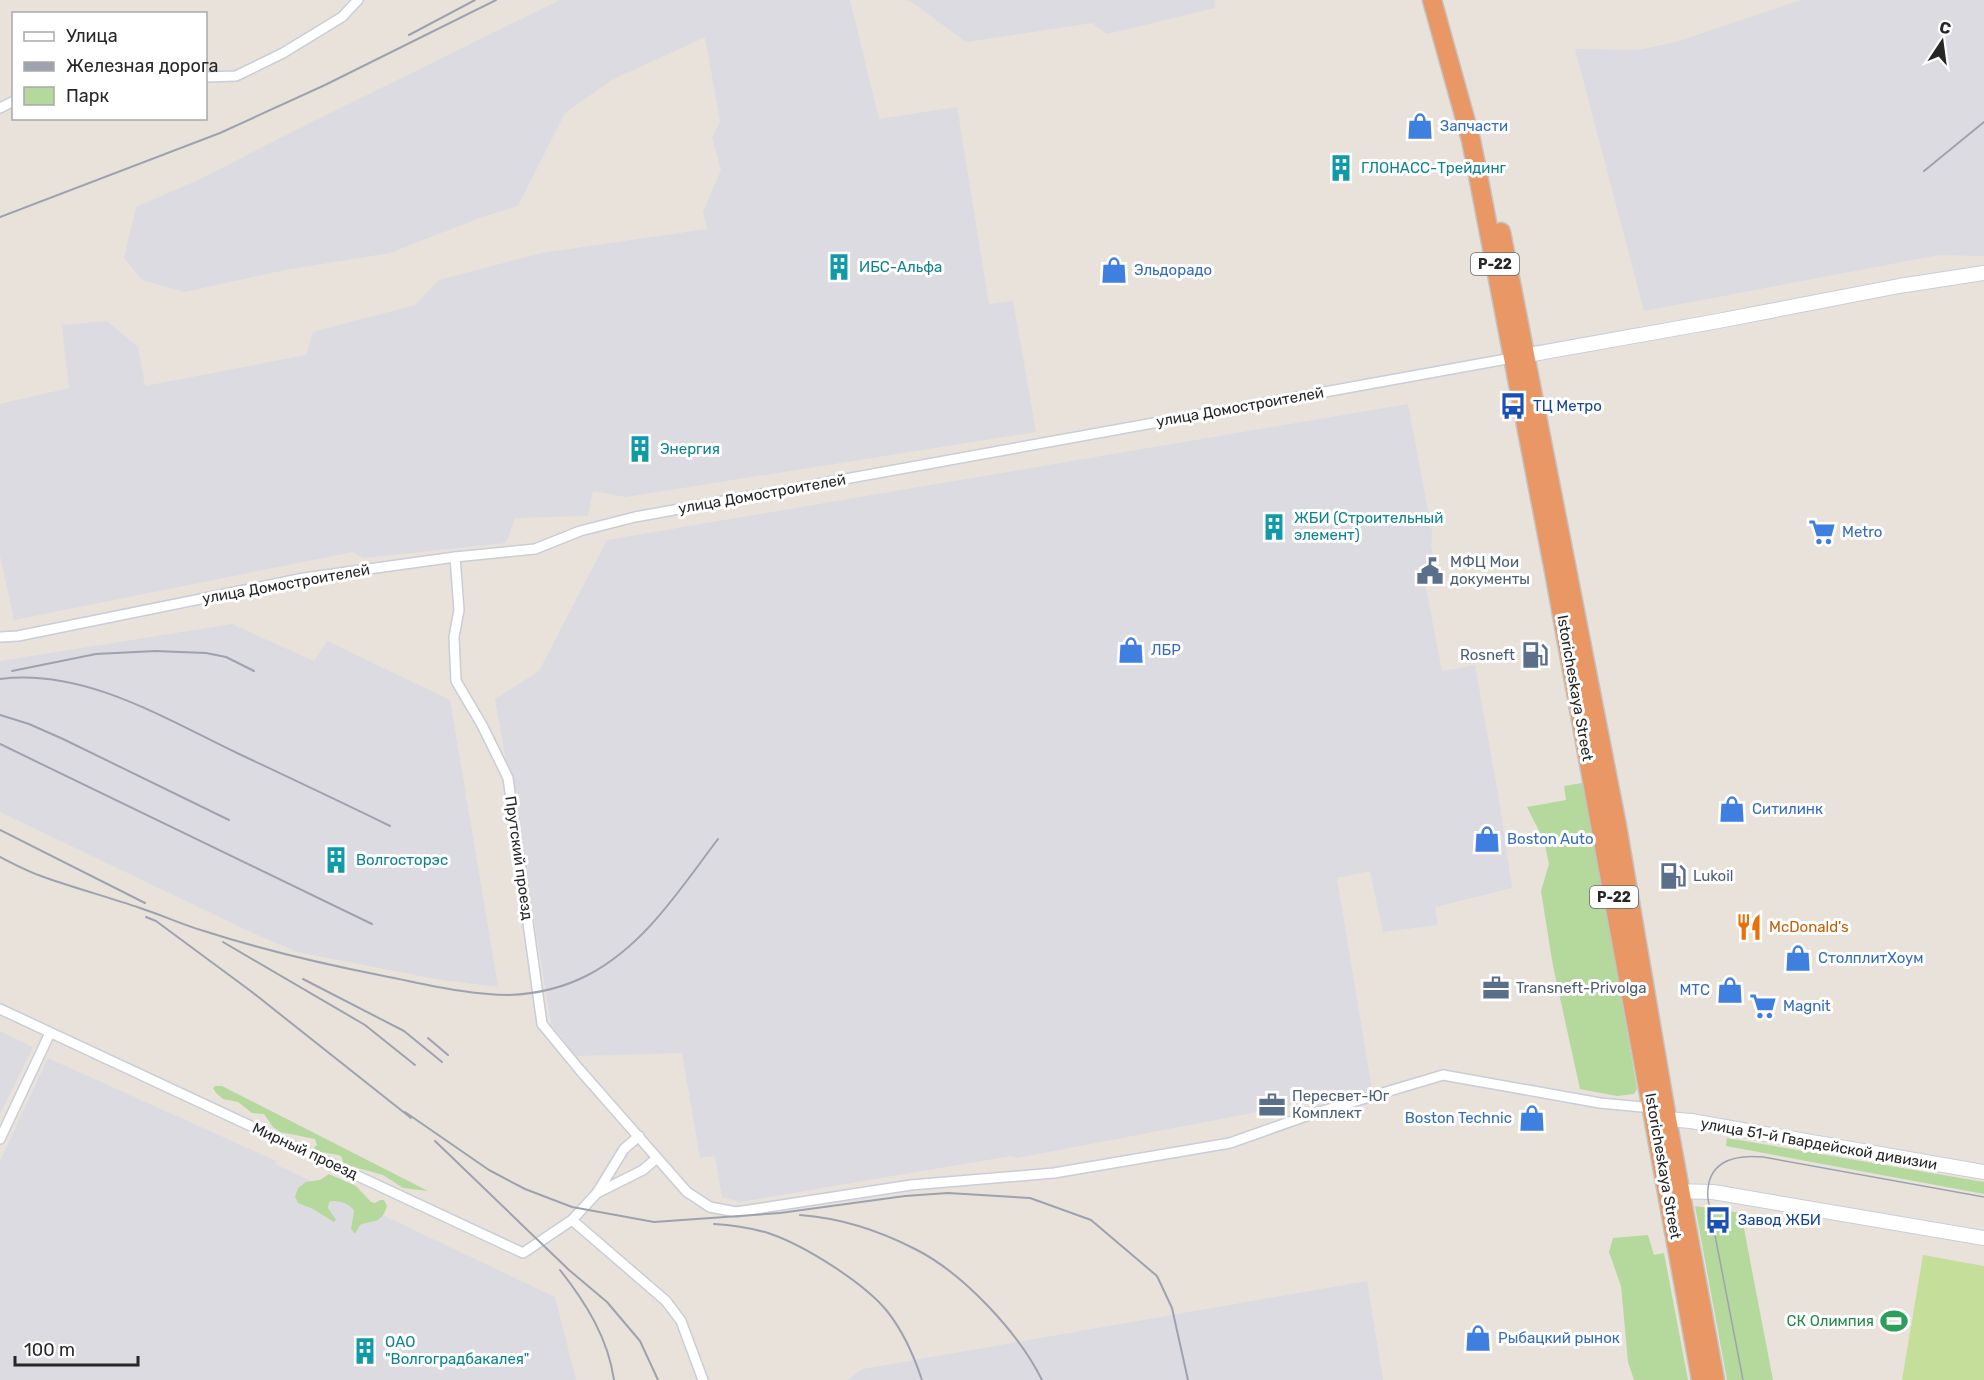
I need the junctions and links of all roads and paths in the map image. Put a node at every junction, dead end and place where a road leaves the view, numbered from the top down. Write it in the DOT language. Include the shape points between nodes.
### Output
graph roads {
  1 [pos="358,0"];
  2 [pos="1432,0"];
  3 [pos="1446,0"];
  4 [pos="207,77"];
  5 [pos="1984,273"];
  6 [pos="1519,356"];
  7 [pos="455,557"];
  8 [pos="0,637"];
  9 [pos="0,1009"];
  10 [pos="50,1033"];
  11 [pos="1658,1116"];
  12 [pos="639,1136"];
  13 [pos="0,1139"];
  14 [pos="657,1158"];
  15 [pos="1984,1172"];
  16 [pos="1674,1191"];
  17 [pos="597,1193"];
  18 [pos="572,1220"];
  19 [pos="1984,1238"];
  20 [pos="703,1380"];
  21 [pos="1701,1380"];
  22 [pos="1715,1380"];
  1 -- 4 [label="street" via="342,17 283,53 236,76"];
  2 -- 6 [label="highway, Istoricheskaya Street / Р-22" via="1471,140"];
  3 -- 6 [label="highway, Istoricheskaya Street / Р-22" via="1481,135"];
  5 -- 6 [label="main road"];
  6 -- 7 [label="street, улица Домостроителей" via="635,517 580,531 535,549"];
  6 -- 11 [label="highway, Istoricheskaya Street / Р-22" via="1554,571"];
  7 -- 8 [label="street, улица Домостроителей" via="304,578"];
  7 -- 12 [label="street, Прутский проезд" via="459,610 454,637 456,681 508,778 542,1024"];
  9 -- 10 [label="street, Мирный проезд"];
  10 -- 13 [label="street"];
  10 -- 18 [label="street, Мирный проезд" via="523,1252"];
  11 -- 14 [label="street, Прутский проезд" via="1443,1075 1230,1143 1054,1173 911,1185 736,1212 710,1207 687,1192"];
  11 -- 15 [label="main road, улица 51-й Гвардейской дивизии"];
  11 -- 16 [label="highway, Istoricheskaya Street / Р-22"];
  12 -- 14 [label="street, Прутский проезд"];
  12 -- 17 [label="street" via="624,1149"];
  14 -- 17 [label="street" via="643,1170"];
  16 -- 19 [label="main road" via="1713,1192"];
  16 -- 21 [label="highway, Istoricheskaya Street / Р-22"];
  16 -- 22 [label="highway, Istoricheskaya Street / Р-22"];
  17 -- 18 [label="street, Мирный проезд"];
  18 -- 20 [label="street" via="666,1301 681,1321"];
}
